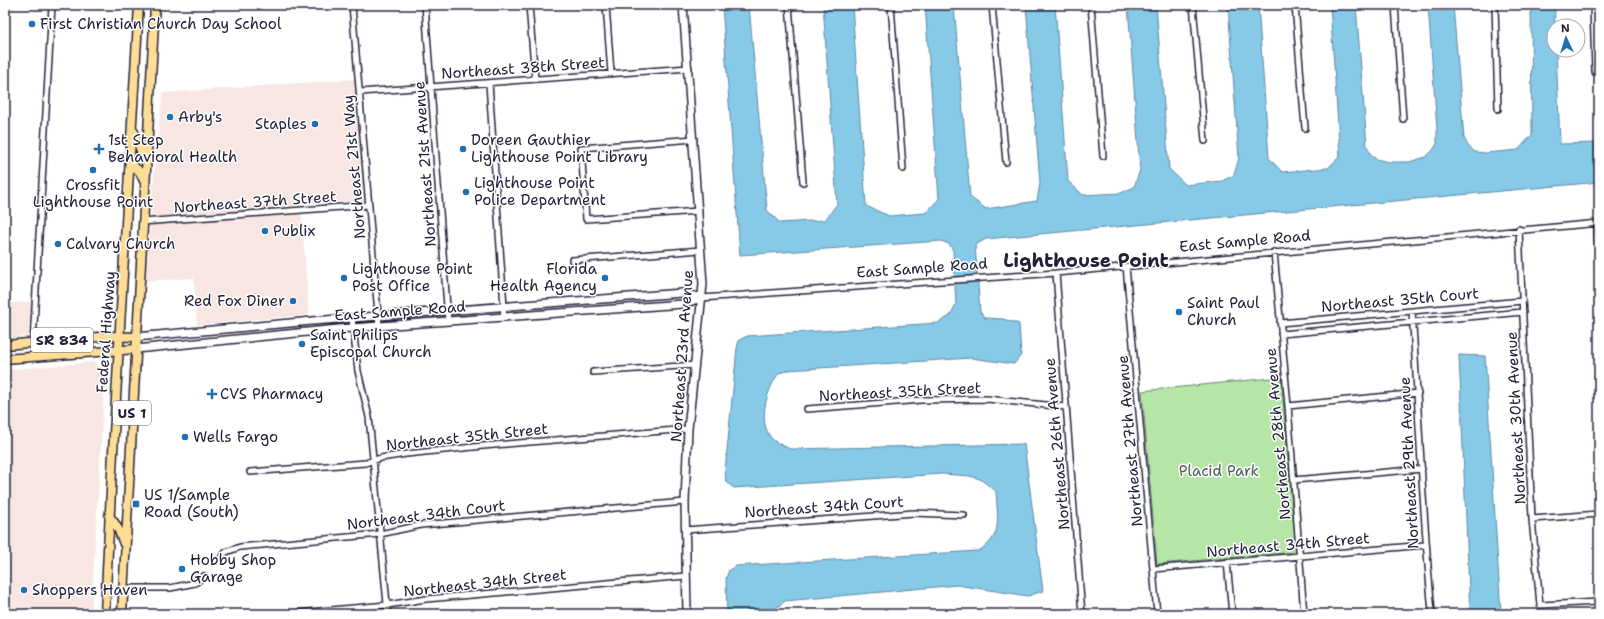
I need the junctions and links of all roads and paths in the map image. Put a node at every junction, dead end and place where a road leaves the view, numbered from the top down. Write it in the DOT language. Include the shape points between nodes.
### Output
graph roads {
  1 [pos="52,5"];
  2 [pos="139,5"];
  3 [pos="155,5"];
  4 [pos="352,5"];
  5 [pos="425,5"];
  6 [pos="529,5"];
  7 [pos="606,5"];
  8 [pos="683,5"];
  9 [pos="789,5"];
  10 [pos="891,5"];
  11 [pos="992,5"];
  12 [pos="1091,5"];
  13 [pos="1193,5"];
  14 [pos="1295,5"];
  15 [pos="1395,5"];
  16 [pos="1495,5"];
  17 [pos="1593,5"];
  18 [pos="688,68"];
  19 [pos="1595,72"];
  20 [pos="611,73"];
  21 [pos="535,79"];
  22 [pos="488,83"];
  23 [pos="432,87"];
  24 [pos="360,92"];
  25 [pos="1498,109"];
  26 [pos="1403,119"];
  27 [pos="132,128"];
  28 [pos="1305,128"];
  29 [pos="694,139"];
  30 [pos="1204,141"];
  31 [pos="1103,156"];
  32 [pos="146,157"];
  33 [pos="1006,162"];
  34 [pos="130,163"];
  35 [pos="903,169"];
  36 [pos="803,182"];
  37 [pos="144,184"];
  38 [pos="370,205"];
  39 [pos="699,211"];
  40 [pos="142,222"];
  41 [pos="1598,223"];
  42 [pos="1519,229"];
  43 [pos="701,250"];
  44 [pos="1274,252"];
  45 [pos="572,260"];
  46 [pos="1126,266"];
  47 [pos="1599,272"];
  48 [pos="1056,273"];
  49 [pos="635,297"];
  50 [pos="701,298"];
  51 [pos="1522,301"];
  52 [pos="504,307"];
  53 [pos="636,308"];
  54 [pos="447,311"];
  55 [pos="1412,311"];
  56 [pos="1523,312"];
  57 [pos="378,316"];
  58 [pos="352,318"];
  59 [pos="503,318"];
  60 [pos="312,321"];
  61 [pos="448,321"];
  62 [pos="1413,322"];
  63 [pos="1280,323"];
  64 [pos="379,326"];
  65 [pos="353,328"];
  66 [pos="305,332"];
  67 [pos="1281,334"];
  68 [pos="120,336"];
  69 [pos="136,337"];
  70 [pos="33,343"];
  71 [pos="5,345"];
  72 [pos="136,348"];
  73 [pos="118,350"];
  74 [pos="5,359"];
  75 [pos="695,365"];
  76 [pos="593,372"];
  77 [pos="1418,393"];
  78 [pos="1288,406"];
  79 [pos="1066,407"];
  80 [pos="807,409"];
  81 [pos="688,430"];
  82 [pos="373,461"];
  83 [pos="1422,469"];
  84 [pos="250,472"];
  85 [pos="1294,480"];
  86 [pos="685,502"];
  87 [pos="1599,514"];
  88 [pos="964,515"];
  89 [pos="109,516"];
  90 [pos="1532,519"];
  91 [pos="685,530"];
  92 [pos="380,534"];
  93 [pos="1425,545"];
  94 [pos="125,550"];
  95 [pos="1300,556"];
  96 [pos="221,558"];
  97 [pos="1227,562"];
  98 [pos="1154,569"];
  99 [pos="204,576"];
  100 [pos="686,576"];
  101 [pos="123,588"];
  102 [pos="1599,602"];
  103 [pos="387,605"];
  104 [pos="105,614"];
  105 [pos="122,614"];
  106 [pos="286,614"];
  107 [pos="388,614"];
  108 [pos="687,614"];
  109 [pos="1082,614"];
  110 [pos="1157,614"];
  111 [pos="1232,614"];
  112 [pos="1304,614"];
  113 [pos="1429,614"];
  1 -- 70 [label="street"];
  2 -- 27 [label="main road, Federal Highway / US 1"];
  3 -- 32 [label="main road, Federal Highway / US 1"];
  4 -- 24 [label="street, Northeast 21st Way"];
  5 -- 23 [label="street, Northeast 21st Avenue"];
  6 -- 21 [label="street"];
  7 -- 20 [label="street"];
  8 -- 18 [label="street, Northeast 23rd Avenue"];
  9 -- 36 [label="street"];
  10 -- 35 [label="street"];
  11 -- 33 [label="street"];
  12 -- 31 [label="street"];
  13 -- 30 [label="street"];
  14 -- 28 [label="street"];
  15 -- 26 [label="street"];
  16 -- 25 [label="street"];
  17 -- 19 [label="street"];
  18 -- 20 [label="street, Northeast 38th Street"];
  18 -- 29 [label="street, Northeast 23rd Avenue"];
  20 -- 21 [label="street, Northeast 38th Street"];
  21 -- 22 [label="street, Northeast 38th Street"];
  22 -- 23 [label="street, Northeast 38th Street"];
  22 -- 52 [label="street"];
  23 -- 24 [label="street, Northeast 38th Street"];
  23 -- 54 [label="street, Northeast 21st Avenue"];
  24 -- 38 [label="street, Northeast 21st Way"];
  27 -- 32 [label="main road"];
  27 -- 34 [label="main road, Federal Highway / US 1"];
  29 -- 39 [label="street, Northeast 23rd Avenue"];
  29 -- 39 [label="street" via="581,148 586,218"];
  32 -- 37 [label="main road, Federal Highway / US 1"];
  34 -- 37 [label="main road" via="140,172"];
  34 -- 68 [label="main road, Federal Highway / US 1"];
  37 -- 40 [label="main road, Federal Highway / US 1"];
  38 -- 40 [label="street, Northeast 37th Street"];
  38 -- 57 [label="street, Northeast 21st Way"];
  39 -- 43 [label="street, Northeast 23rd Avenue"];
  40 -- 69 [label="main road, Federal Highway / US 1"];
  41 -- 42 [label="street, East Sample Road"];
  41 -- 47 [label="street"];
  42 -- 44 [label="street, East Sample Road"];
  42 -- 51 [label="street, Northeast 30th Avenue"];
  43 -- 45 [label="street"];
  43 -- 50 [label="street, Northeast 23rd Avenue"];
  44 -- 46 [label="street, East Sample Road"];
  44 -- 63 [label="street, Northeast 28th Avenue"];
  46 -- 48 [label="street, East Sample Road"];
  46 -- 98 [label="street, Northeast 27th Avenue"];
  48 -- 50 [label="street, East Sample Road"];
  48 -- 79 [label="street, Northeast 26th Avenue"];
  49 -- 50 [label="street, East Sample Road" via="682,294"];
  49 -- 52 [label="street, East Sample Road"];
  49 -- 53 [label="street"];
  50 -- 53 [label="street, East Sample Road" via="683,304"];
  50 -- 75 [label="street, Northeast 23rd Avenue"];
  51 -- 55 [label="street, Northeast 35th Court"];
  51 -- 56 [label="street, Northeast 30th Avenue"];
  52 -- 54 [label="street, East Sample Road"];
  52 -- 59 [label="street"];
  53 -- 59 [label="street, East Sample Road"];
  54 -- 57 [label="street, East Sample Road"];
  54 -- 61 [label="street, Northeast 21st Avenue"];
  55 -- 62 [label="street, Northeast 29th Avenue"];
  55 -- 63 [label="street, Northeast 35th Court"];
  56 -- 62 [label="street, Northeast 35th Court"];
  56 -- 90 [label="street, Northeast 30th Avenue"];
  57 -- 58 [label="street, East Sample Road"];
  57 -- 64 [label="street, Northeast 21st Way"];
  58 -- 60 [label="street, East Sample Road"];
  58 -- 65 [label="street"];
  59 -- 61 [label="street, East Sample Road"];
  60 -- 66 [label="street" via="312,326"];
  60 -- 69 [label="street, East Sample Road"];
  61 -- 64 [label="street, East Sample Road"];
  62 -- 67 [label="street, Northeast 35th Court"];
  62 -- 77 [label="street, Northeast 29th Avenue"];
  63 -- 67 [label="street, Northeast 28th Avenue"];
  64 -- 65 [label="street, East Sample Road"];
  65 -- 66 [label="street, East Sample Road"];
  65 -- 82 [label="street" via="358,371 368,406"];
  66 -- 72 [label="street, East Sample Road"];
  67 -- 78 [label="street, Northeast 28th Avenue"];
  68 -- 69 [label="main road, East Sample Road / SR 834"];
  68 -- 70 [label="main road, East Sample Road / SR 834"];
  68 -- 73 [label="main road, Federal Highway / US 1"];
  69 -- 72 [label="main road, Federal Highway / US 1"];
  70 -- 71 [label="main road, East Sample Road / SR 834"];
  72 -- 73 [label="main road, East Sample Road / SR 834"];
  72 -- 94 [label="main road, Federal Highway / US 1"];
  73 -- 74 [label="main road, East Sample Road / SR 834"];
  73 -- 89 [label="main road, Federal Highway / US 1"];
  75 -- 76 [label="street"];
  75 -- 81 [label="street, Northeast 23rd Avenue"];
  77 -- 78 [label="street"];
  77 -- 83 [label="street, Northeast 29th Avenue"];
  78 -- 85 [label="street, Northeast 28th Avenue"];
  79 -- 80 [label="street, Northeast 35th Street" via="987,399 922,400"];
  79 -- 109 [label="street, Northeast 26th Avenue"];
  81 -- 82 [label="street, Northeast 35th Street" via="483,446 406,454"];
  81 -- 86 [label="street, Northeast 23rd Avenue"];
  82 -- 84 [label="street, Northeast 35th Street"];
  82 -- 92 [label="street"];
  83 -- 85 [label="street"];
  83 -- 93 [label="street, Northeast 29th Avenue"];
  85 -- 95 [label="street, Northeast 28th Avenue"];
  86 -- 91 [label="street, Northeast 23rd Avenue"];
  86 -- 92 [label="street, Northeast 34th Court" via="421,525"];
  87 -- 90 [label="street"];
  88 -- 91 [label="street, Northeast 34th Court" via="914,513"];
  89 -- 94 [label="main road" via="120,531"];
  89 -- 104 [label="main road, Federal Highway / US 1"];
  90 -- 102 [label="street, Northeast 30th Avenue" via="1540,605"];
  91 -- 100 [label="street, Northeast 23rd Avenue"];
  92 -- 96 [label="street, Northeast 34th Court" via="240,547 226,552"];
  92 -- 103 [label="street"];
  93 -- 95 [label="street, Northeast 34th Street"];
  93 -- 113 [label="street, Northeast 29th Avenue" via="1432,611"];
  94 -- 101 [label="main road, Federal Highway / US 1"];
  95 -- 97 [label="street, Northeast 34th Street"];
  95 -- 112 [label="street, Northeast 28th Avenue"];
  97 -- 98 [label="street, Northeast 34th Street"];
  97 -- 111 [label="street"];
  98 -- 110 [label="street, Northeast 27th Avenue"];
  99 -- 101 [label="street" via="195,583 170,588"];
  100 -- 103 [label="street, Northeast 34th Street" via="426,598"];
  100 -- 108 [label="street, Northeast 23rd Avenue"];
  101 -- 105 [label="main road, Federal Highway / US 1"];
  103 -- 106 [label="street, Northeast 34th Street"];
  103 -- 107 [label="street"];
}
